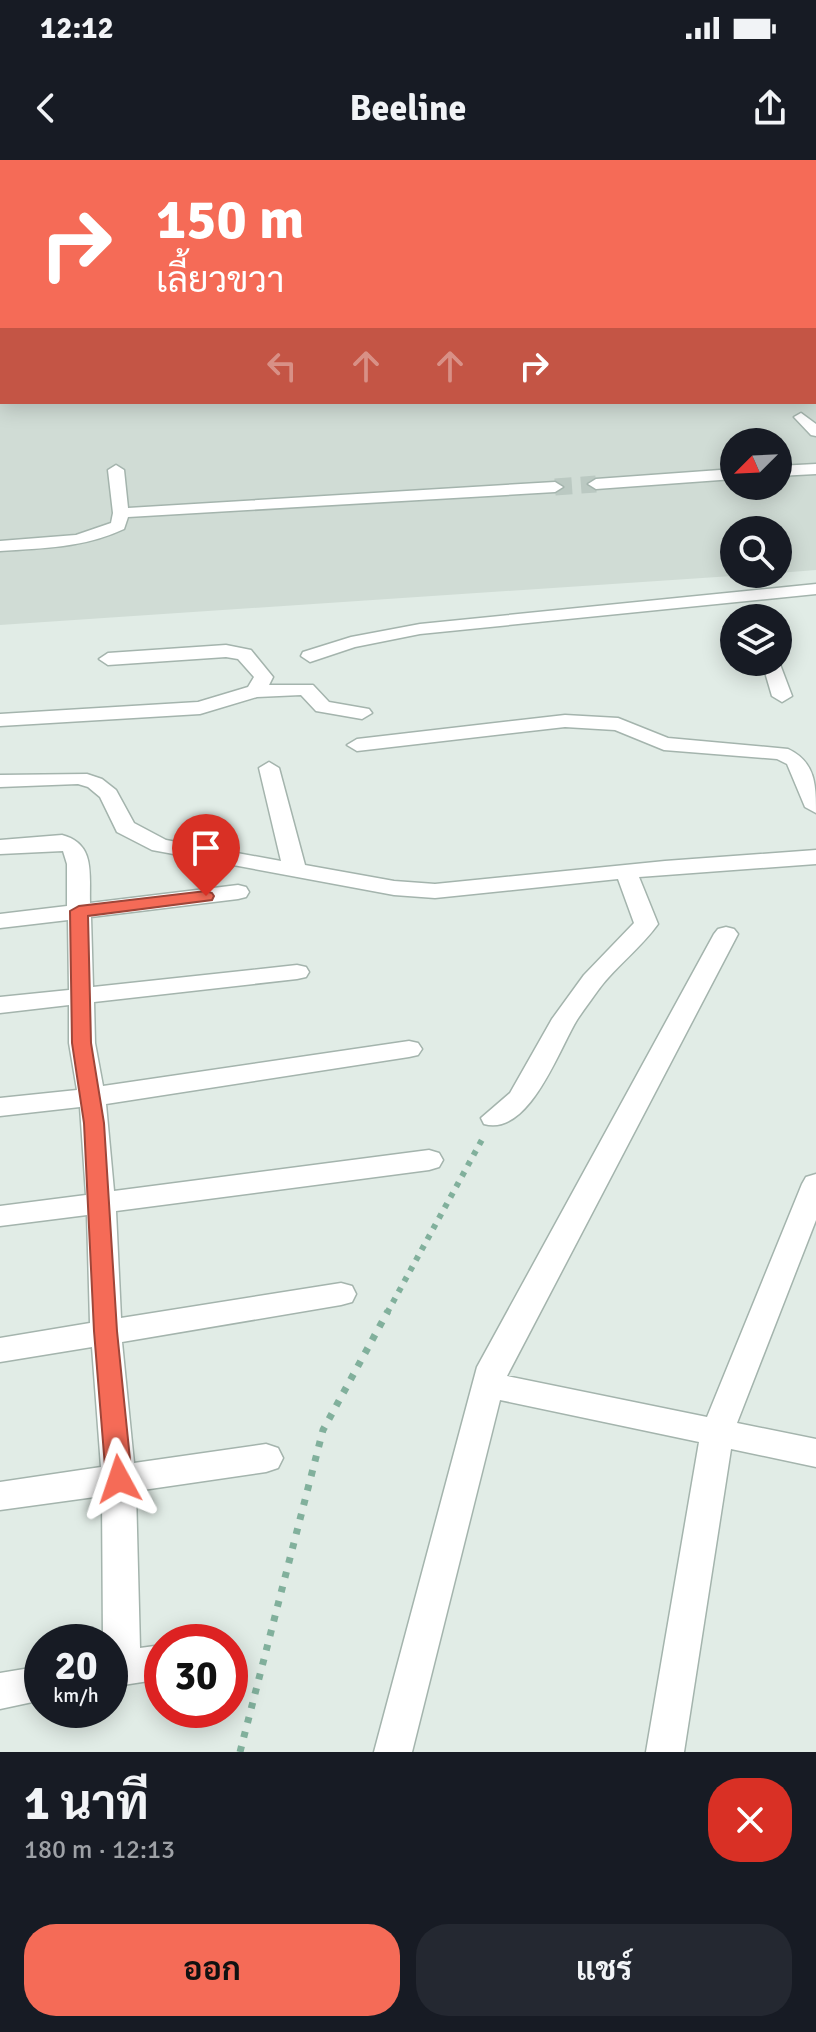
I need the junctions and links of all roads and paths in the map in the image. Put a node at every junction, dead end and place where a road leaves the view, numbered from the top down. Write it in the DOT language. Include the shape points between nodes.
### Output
graph roads {
  1 [pos="801,417"];
  2 [pos="816,432"];
  3 [pos="816,469"];
  4 [pos="116,470"];
  5 [pos="792,470"];
  6 [pos="720,475"];
  7 [pos="596,484"];
  8 [pos="555,487"];
  9 [pos="121,513"];
  10 [pos="0,546"];
  11 [pos="816,589"];
  12 [pos="749,596"];
  13 [pos="752,604"];
  14 [pos="310,656"];
  15 [pos="108,659"];
  16 [pos="776,676"];
  17 [pos="255,691"];
  18 [pos="782,696"];
  19 [pos="362,713"];
  20 [pos="0,720"];
  21 [pos="357,745"];
  22 [pos="269,768"];
  23 [pos="0,781"];
  24 [pos="816,807"];
  25 [pos="0,847"];
  26 [pos="816,857"];
  27 [pos="295,870"];
  28 [pos="626,872"];
  29 [pos="238,892"];
  30 [pos="79,911"];
  31 [pos="0,921"];
  32 [pos="726,934"];
  33 [pos="297,972"];
  34 [pos="79,996"];
  35 [pos="0,1005"];
  36 [pos="409,1049"];
  37 [pos="92,1097"];
  38 [pos="0,1107"];
  39 [pos="494,1118"];
  40 [pos="429,1160"];
  41 [pos="816,1184"];
  42 [pos="101,1201"];
  43 [pos="0,1216"];
  44 [pos="341,1294"];
  45 [pos="106,1331"];
  46 [pos="0,1350"];
  47 [pos="489,1385"];
  48 [pos="717,1432"];
  49 [pos="816,1453"];
  50 [pos="266,1458"];
  51 [pos="119,1479"];
  52 [pos="0,1496"];
  53 [pos="117,1624"];
  54 [pos="24,1686"];
  55 [pos="0,1691"];
  56 [pos="240,1752"];
  57 [pos="393,1752"];
  58 [pos="665,1752"];
  1 -- 2 [label="street"];
  3 -- 5 [label="street"];
  4 -- 9 [label="street"];
  6 -- 7 [label="street"];
  8 -- 9 [label="street"];
  9 -- 10 [label="street" via="118,526 107,532"];
  11 -- 12 [label="street"];
  12 -- 13 [label="street"];
  12 -- 14 [label="street" via="420,629"];
  15 -- 17 [label="street" via="208,651 244,654 264,677"];
  16 -- 18 [label="street"];
  17 -- 19 [label="street" via="306,689 323,707"];
  17 -- 20 [label="street" via="200,708"];
  21 -- 24 [label="street" via="600,721 664,744 781,753 796,760"];
  22 -- 27 [label="street"];
  23 -- 27 [label="street" via="80,778 109,794 125,827 160,845"];
  25 -- 30 [label="street" via="62,842 73,847"];
  26 -- 28 [label="street"];
  27 -- 28 [label="street" via="435,891"];
  28 -- 39 [label="street" via="646,924 593,980 519,1099"];
  29 -- 30 [label="street"];
  30 -- 31 [label="street"];
  30 -- 34 [label="street"];
  32 -- 47 [label="street" via="493,1367"];
  33 -- 34 [label="street"];
  34 -- 35 [label="street"];
  34 -- 37 [label="street"];
  36 -- 37 [label="street"];
  37 -- 38 [label="street"];
  37 -- 42 [label="street"];
  39 -- 56 [label="path" via="323,1430"];
  40 -- 42 [label="street"];
  41 -- 48 [label="street"];
  42 -- 43 [label="street"];
  42 -- 45 [label="street"];
  44 -- 45 [label="street"];
  45 -- 46 [label="street"];
  45 -- 51 [label="street"];
  47 -- 48 [label="street"];
  47 -- 57 [label="street"];
  48 -- 49 [label="street"];
  48 -- 58 [label="street"];
  50 -- 51 [label="street"];
  51 -- 52 [label="street"];
  51 -- 53 [label="street"];
  54 -- 55 [label="street"];
}
